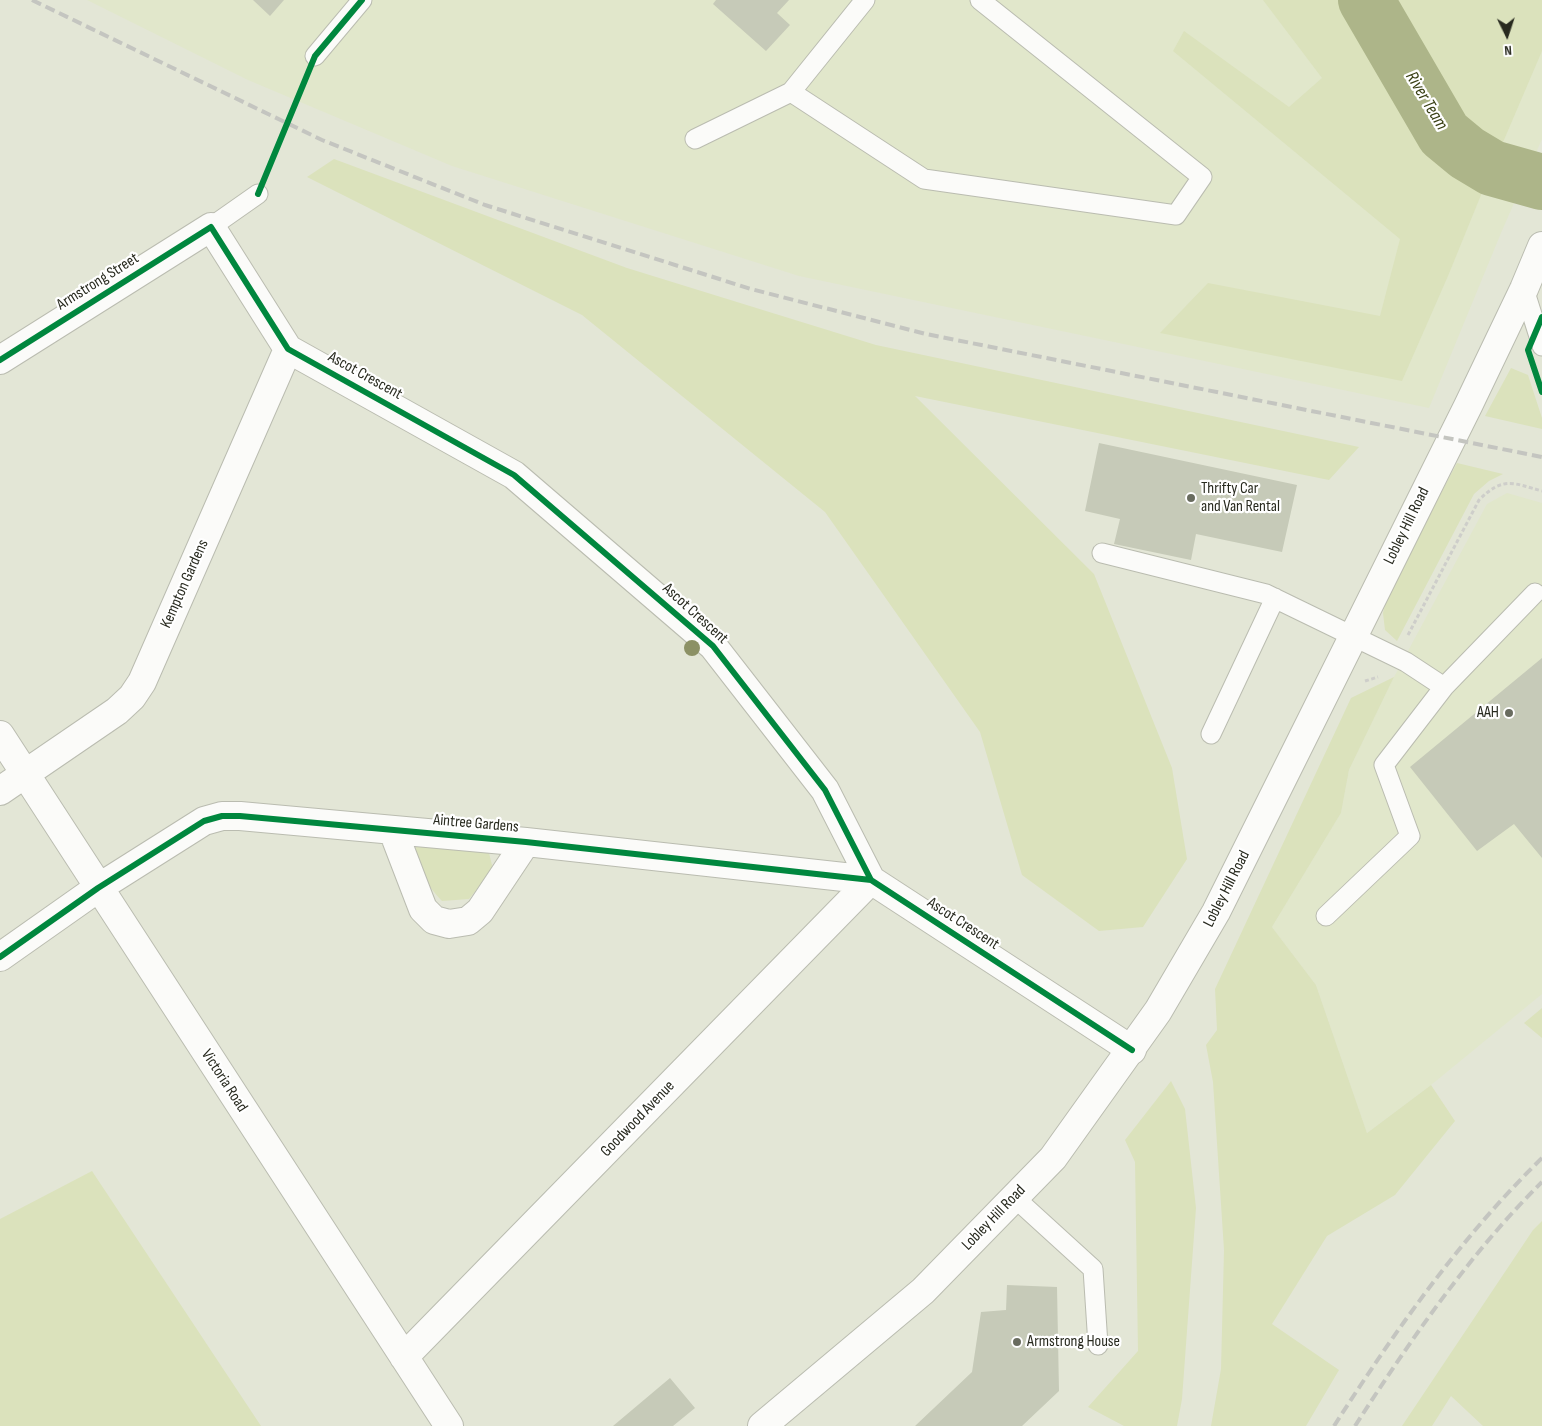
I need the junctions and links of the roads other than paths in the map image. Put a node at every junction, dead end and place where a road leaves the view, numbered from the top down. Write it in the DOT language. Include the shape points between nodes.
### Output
graph roads {
  1 [pos="362,0"];
  2 [pos="865,0"];
  3 [pos="980,0"];
  4 [pos="315,56"];
  5 [pos="791,92"];
  6 [pos="695,139"];
  7 [pos="258,194"];
  8 [pos="211,227"];
  9 [pos="1542,246"];
  10 [pos="1524,289"];
  11 [pos="1542,346"];
  12 [pos="288,349"];
  13 [pos="0,360"];
  14 [pos="1102,554"];
  15 [pos="1535,593"];
  16 [pos="1275,598"];
  17 [pos="1353,636"];
  18 [pos="1444,687"];
  19 [pos="1211,734"];
  20 [pos="0,735"];
  21 [pos="26,775"];
  22 [pos="0,791"];
  23 [pos="393,831"];
  24 [pos="526,842"];
  25 [pos="871,880"];
  26 [pos="98,888"];
  27 [pos="1326,916"];
  28 [pos="0,957"];
  29 [pos="1132,1050"];
  30 [pos="1015,1198"];
  31 [pos="1098,1345"];
  32 [pos="404,1357"];
  33 [pos="449,1426"];
  34 [pos="762,1426"];
  1 -- 4 [label="lane"];
  2 -- 5 [label="lane"];
  3 -- 5 [label="lane" via="1202,176 1176,214 924,179"];
  5 -- 6 [label="lane"];
  7 -- 8 [label="lane, Armstrong Street"];
  8 -- 12 [label="street, Ascot Crescent"];
  8 -- 13 [label="street, Armstrong Street"];
  9 -- 10 [label="street, Lobley Hill Road"];
  10 -- 11 [label="lane"];
  10 -- 17 [label="street, Lobley Hill Road"];
  12 -- 21 [label="street, Kempton Gardens" via="142,682 132,698 117,711"];
  12 -- 25 [label="street, Ascot Crescent" via="514,475 713,646 825,790"];
  14 -- 16 [label="lane"];
  15 -- 18 [label="lane"];
  16 -- 17 [label="lane"];
  16 -- 19 [label="lane"];
  17 -- 18 [label="lane" via="1396,657"];
  17 -- 29 [label="street, Lobley Hill Road" via="1216,912"];
  18 -- 27 [label="lane" via="1384,765 1410,836"];
  20 -- 21 [label="street, Victoria Road"];
  21 -- 22 [label="street, Kempton Gardens"];
  21 -- 26 [label="street, Victoria Road"];
  23 -- 24 [label="street, Aintree Gardens"];
  23 -- 24 [label="street" via="423,909 434,920 449,924 468,921 480,911"];
  23 -- 26 [label="street, Aintree Gardens" via="222,816 204,821"];
  24 -- 25 [label="street, Aintree Gardens"];
  25 -- 29 [label="street, Ascot Crescent"];
  25 -- 32 [label="street, Goodwood Avenue"];
  26 -- 28 [label="street, Aintree Gardens"];
  26 -- 32 [label="street, Victoria Road"];
  29 -- 30 [label="street, Lobley Hill Road" via="1053,1158"];
  30 -- 31 [label="lane" via="1093,1269"];
  30 -- 34 [label="street, Lobley Hill Road" via="923,1291"];
  32 -- 33 [label="street, Victoria Road"];
}
